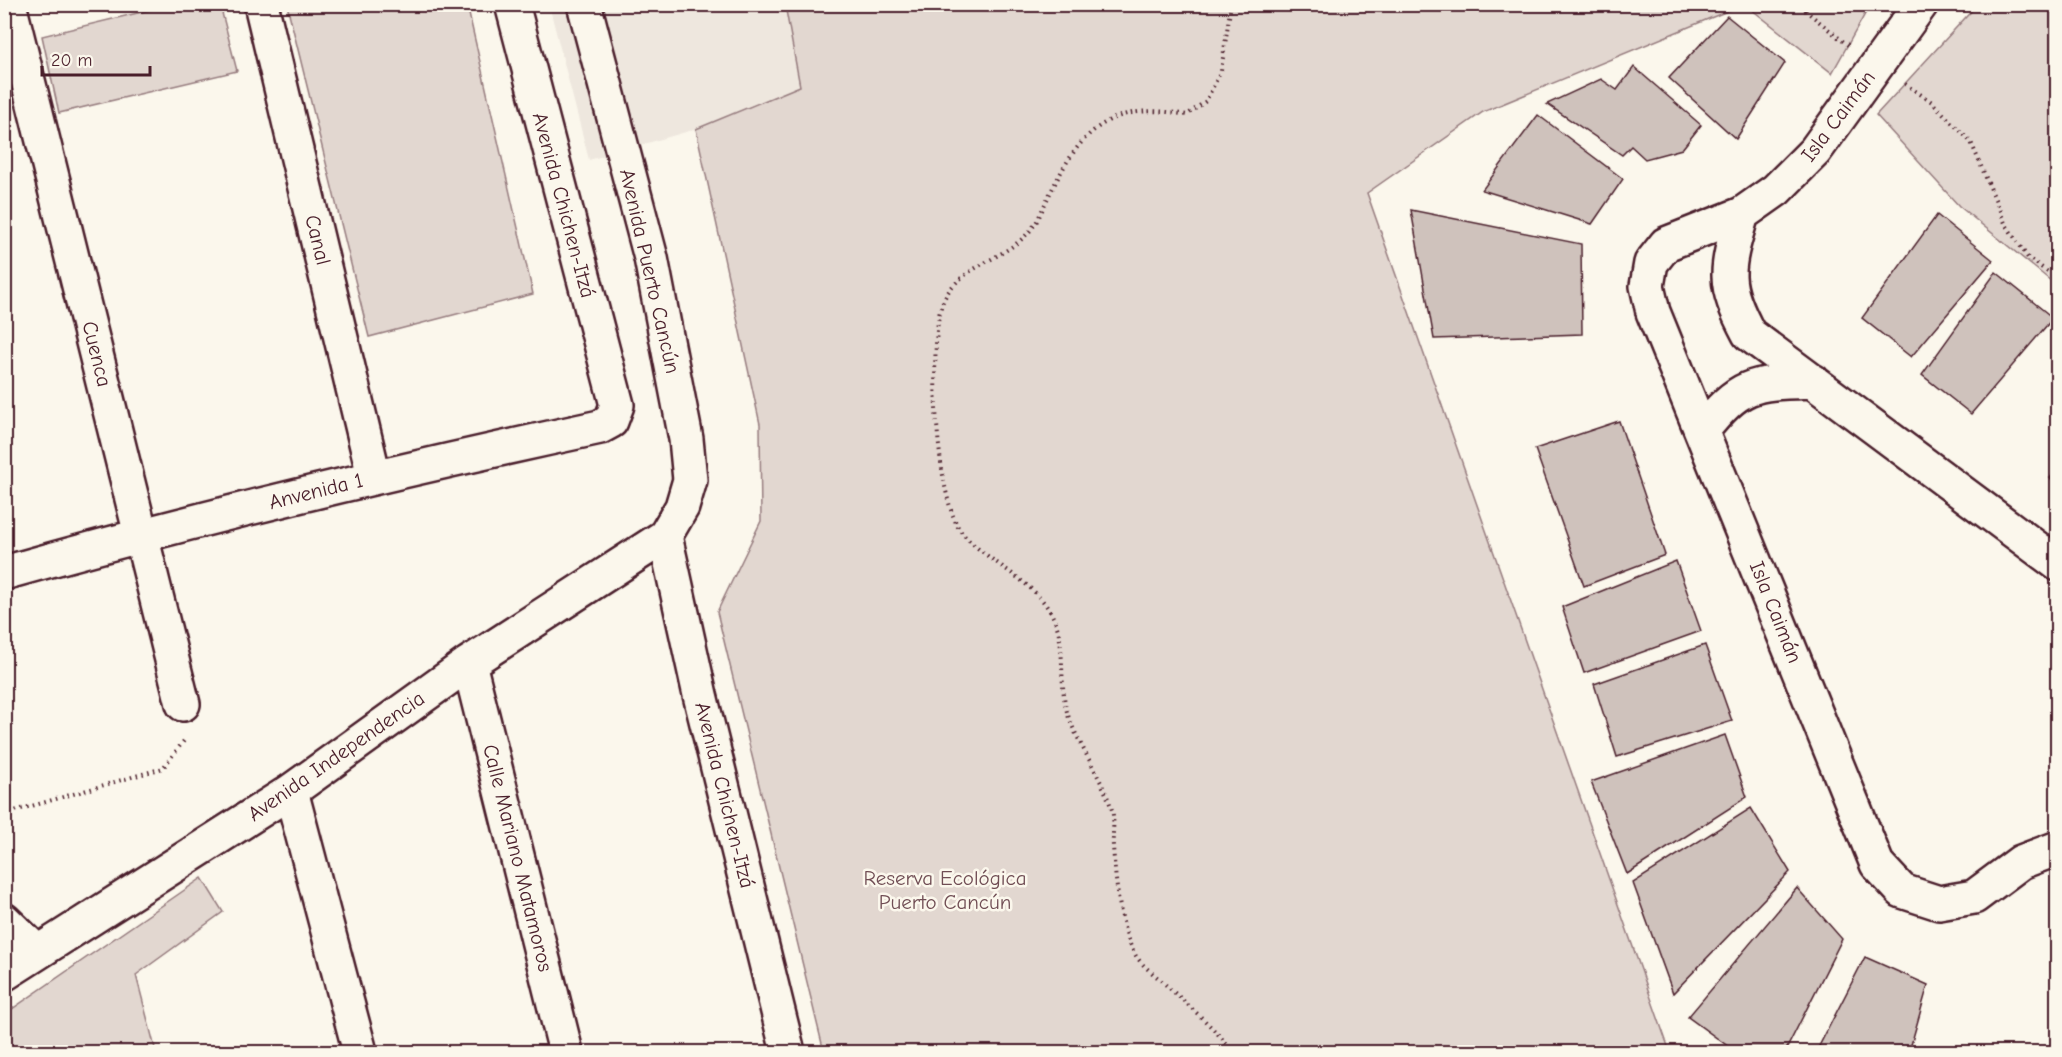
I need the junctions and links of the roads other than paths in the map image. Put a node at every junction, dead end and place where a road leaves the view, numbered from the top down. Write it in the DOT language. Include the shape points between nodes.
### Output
graph roads {
  1 [pos="9,4"];
  2 [pos="261,4"];
  3 [pos="512,4"];
  4 [pos="584,4"];
  5 [pos="1921,4"];
  6 [pos="1742,214"];
  7 [pos="1813,381"];
  8 [pos="617,405"];
  9 [pos="1702,431"];
  10 [pos="374,476"];
  11 [pos="142,534"];
  12 [pos="665,536"];
  13 [pos="2058,564"];
  14 [pos="4,573"];
  15 [pos="469,663"];
  16 [pos="183,704"];
  17 [pos="291,791"];
  18 [pos="2058,848"];
  19 [pos="4,920"];
  20 [pos="36,951"];
  21 [pos="4,974"];
  22 [pos="360,1053"];
  23 [pos="566,1053"];
  24 [pos="788,1053"];
  1 -- 11 [label="street, Cuenca"];
  2 -- 10 [label="street, Canal"];
  3 -- 8 [label="street, Avenida Chichen-Itzá"];
  4 -- 12 [label="street, Avenida Puerto Cancún" via="651,258 686,439 690,480 682,507"];
  5 -- 6 [label="street, Isla Caimán" via="1815,151 1776,190"];
  6 -- 7 [label="street" via="1728,276 1733,304 1749,334"];
  6 -- 9 [label="street, Isla Caimán" via="1666,244 1650,263 1647,286 1653,312"];
  7 -- 9 [label="street" via="1762,382 1744,389 1724,403"];
  7 -- 13 [label="street"];
  8 -- 10 [label="street, Anvenida 1" via="611,422 600,427"];
  9 -- 18 [label="street, Isla Caimán" via="1877,864 1902,891 1939,903 1974,897 2021,862"];
  10 -- 11 [label="street, Anvenida 1"];
  11 -- 14 [label="street, Anvenida 1"];
  11 -- 16 [label="street, Cuenca"];
  12 -- 15 [label="street, Avenida Independencia"];
  12 -- 24 [label="street, Avenida Chichen-Itzá"];
  15 -- 17 [label="street, Avenida Independencia"];
  15 -- 23 [label="street, Calle Mariano Matamoros"];
  17 -- 20 [label="street, Avenida Independencia"];
  17 -- 22 [label="street"];
  19 -- 20 [label="street"];
  20 -- 21 [label="street, Avenida Independencia"];
}
